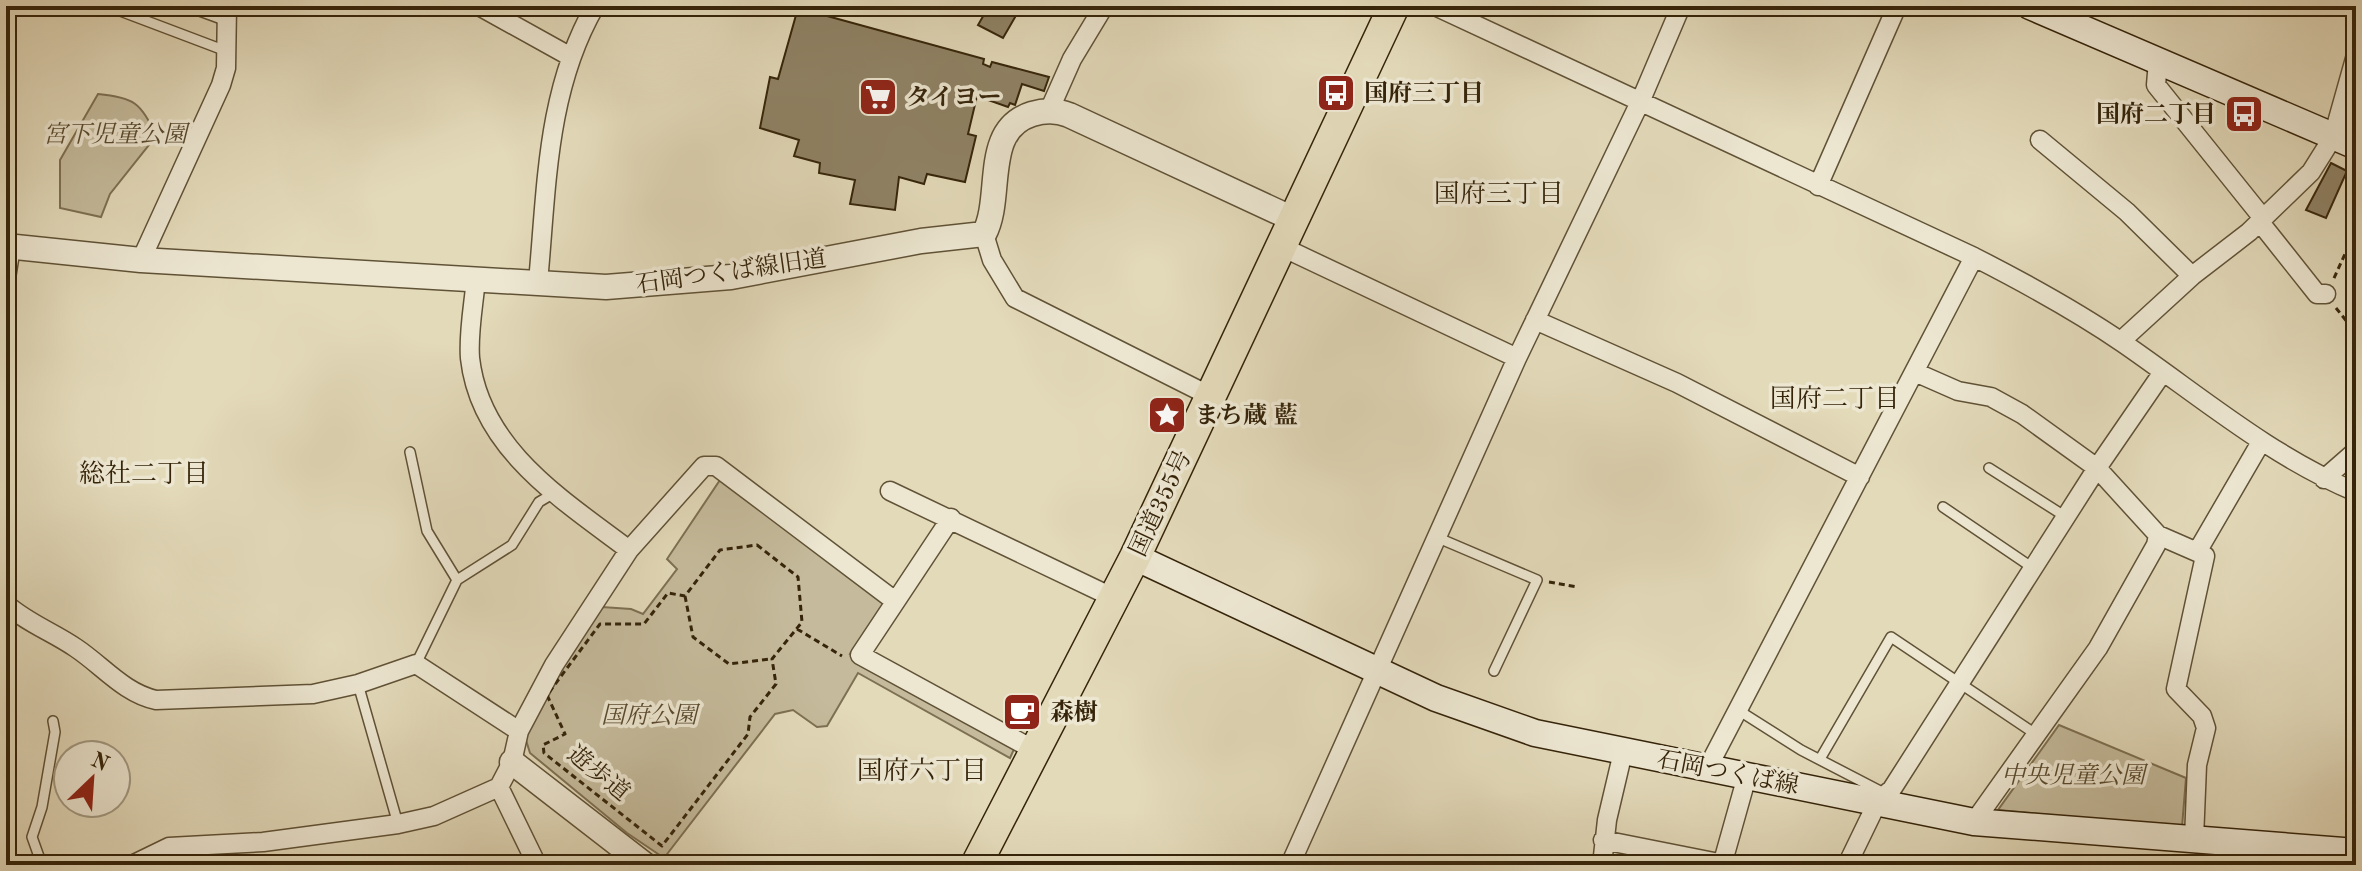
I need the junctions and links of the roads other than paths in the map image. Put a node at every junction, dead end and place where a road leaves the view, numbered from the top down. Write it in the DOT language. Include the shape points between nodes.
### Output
graph roads {
  1 [pos="107,6"];
  2 [pos="186,6"];
  3 [pos="595,6"];
  4 [pos="1104,6"];
  5 [pos="1394,6"];
  6 [pos="1435,6"];
  7 [pos="1681,6"];
  8 [pos="1897,6"];
  9 [pos="2030,6"];
  10 [pos="488,8"];
  11 [pos="227,13"];
  12 [pos="226,51"];
  13 [pos="2356,55"];
  14 [pos="571,57"];
  15 [pos="2158,61"];
  16 [pos="1641,100"];
  17 [pos="1049,111"];
  18 [pos="2040,140"];
  19 [pos="2344,142"];
  20 [pos="1818,186"];
  21 [pos="2262,217"];
  22 [pos="1293,219"];
  23 [pos="984,234"];
  24 [pos="1280,246"];
  25 [pos="9,247"];
  26 [pos="1974,257"];
  27 [pos="141,260"];
  28 [pos="2192,276"];
  29 [pos="6,278"];
  30 [pos="476,278"];
  31 [pos="538,282"];
  32 [pos="2326,294"];
  33 [pos="1535,320"];
  34 [pos="2121,341"];
  35 [pos="1517,358"];
  36 [pos="2163,372"];
  37 [pos="1917,373"];
  38 [pos="1210,396"];
  39 [pos="2261,442"];
  40 [pos="2356,451"];
  41 [pos="410,452"];
  42 [pos="1989,468"];
  43 [pos="2097,468"];
  44 [pos="1860,477"];
  45 [pos="2324,479"];
  46 [pos="890,491"];
  47 [pos="2356,492"];
  48 [pos="554,493"];
  49 [pos="1943,507"];
  50 [pos="2066,517"];
  51 [pos="951,518"];
  52 [pos="2158,535"];
  53 [pos="1436,537"];
  54 [pos="629,550"];
  55 [pos="2197,552"];
  56 [pos="1135,557"];
  57 [pos="2033,568"];
  58 [pos="457,580"];
  59 [pos="1114,598"];
  60 [pos="895,601"];
  61 [pos="6,604"];
  62 [pos="416,664"];
  63 [pos="1378,671"];
  64 [pos="1494,671"];
  65 [pos="1961,682"];
  66 [pos="358,684"];
  67 [pos="1738,710"];
  68 [pos="53,721"];
  69 [pos="519,731"];
  70 [pos="2037,735"];
  71 [pos="1036,751"];
  72 [pos="1623,752"];
  73 [pos="1820,759"];
  74 [pos="512,762"];
  75 [pos="1707,769"];
  76 [pos="1747,776"];
  77 [pos="499,787"];
  78 [pos="1882,797"];
  79 [pos="1974,822"];
  80 [pos="398,824"];
  81 [pos="2194,839"];
  82 [pos="1603,840"];
  83 [pos="2352,856"];
  84 [pos="1724,864"];
  85 [pos="42,865"];
  86 [pos="132,865"];
  87 [pos="537,865"];
  88 [pos="645,865"];
  89 [pos="976,865"];
  90 [pos="1290,865"];
  91 [pos="1602,865"];
  92 [pos="1847,865"];
  1 -- 12 [label="lane"];
  2 -- 11 [label="lane"];
  3 -- 14 [label="street"];
  4 -- 17 [label="street"];
  5 -- 22 [label="highway, 国道355号"];
  6 -- 16 [label="street"];
  7 -- 16 [label="street"];
  8 -- 20 [label="street"];
  9 -- 15 [label="main road"];
  10 -- 14 [label="street"];
  11 -- 12 [label="street"];
  12 -- 27 [label="street" via="221,85"];
  13 -- 19 [label="street"];
  14 -- 31 [label="street" via="551,130"];
  15 -- 19 [label="main road"];
  15 -- 21 [label="street" via="2156,85"];
  16 -- 20 [label="street"];
  16 -- 33 [label="street"];
  17 -- 22 [label="street" via="1069,115"];
  17 -- 23 [label="street" via="1018,120 1005,135"];
  18 -- 28 [label="street" via="2127,212"];
  19 -- 21 [label="street"];
  20 -- 26 [label="street"];
  21 -- 28 [label="street"];
  21 -- 32 [label="street" via="2263,226 2317,294"];
  22 -- 24 [label="highway, 国道355号"];
  23 -- 31 [label="street, 石岡つくば線旧道" via="671,284"];
  23 -- 38 [label="street" via="992,260 1015,298"];
  24 -- 35 [label="street"];
  24 -- 38 [label="highway, 国道355号"];
  25 -- 27 [label="street, 石岡つくば線旧道"];
  25 -- 29 [label="street"];
  26 -- 34 [label="street"];
  26 -- 37 [label="street"];
  27 -- 30 [label="street, 石岡つくば線旧道"];
  28 -- 34 [label="street"];
  30 -- 31 [label="street, 石岡つくば線旧道"];
  30 -- 48 [label="street" via="470,356 479,396 513,453"];
  33 -- 35 [label="street"];
  33 -- 44 [label="street" via="1691,389"];
  34 -- 36 [label="street"];
  35 -- 53 [label="street"];
  36 -- 39 [label="street"];
  36 -- 43 [label="street"];
  37 -- 43 [label="street" via="1958,391 1991,397"];
  37 -- 44 [label="street"];
  38 -- 56 [label="highway, 国道355号"];
  39 -- 45 [label="street"];
  39 -- 55 [label="street"];
  40 -- 45 [label="street"];
  41 -- 58 [label="lane" via="427,531"];
  42 -- 50 [label="lane"];
  43 -- 50 [label="street"];
  43 -- 52 [label="street"];
  44 -- 67 [label="street"];
  45 -- 47 [label="street"];
  46 -- 51 [label="street"];
  48 -- 54 [label="street"];
  48 -- 58 [label="lane" via="539,502 512,545"];
  49 -- 57 [label="lane"];
  50 -- 57 [label="street"];
  51 -- 59 [label="street"];
  51 -- 60 [label="street"];
  52 -- 55 [label="street"];
  52 -- 70 [label="street" via="2098,648"];
  53 -- 63 [label="street"];
  53 -- 64 [label="lane" via="1537,580"];
  54 -- 60 [label="street" via="704,466 712,464"];
  54 -- 69 [label="street" via="554,665"];
  55 -- 81 [label="street" via="2205,556 2176,689 2202,716 2206,728 2197,765"];
  56 -- 59 [label="highway, 国道355号"];
  56 -- 63 [label="main road, 石岡つくば線"];
  57 -- 65 [label="street"];
  58 -- 62 [label="lane"];
  59 -- 71 [label="highway, 国道355号"];
  60 -- 71 [label="street" via="860,655"];
  61 -- 66 [label="street" via="75,647 138,696 156,700 313,694"];
  62 -- 66 [label="street"];
  62 -- 69 [label="street"];
  63 -- 72 [label="main road, 石岡つくば線" via="1535,733"];
  63 -- 90 [label="street"];
  65 -- 70 [label="lane"];
  65 -- 73 [label="lane" via="1891,637"];
  65 -- 78 [label="street"];
  66 -- 80 [label="lane"];
  67 -- 73 [label="lane"];
  67 -- 75 [label="street"];
  68 -- 85 [label="lane" via="47,777 32,837"];
  69 -- 74 [label="street"];
  70 -- 79 [label="street"];
  71 -- 89 [label="highway, 国道355号"];
  72 -- 75 [label="main road, 石岡つくば線"];
  72 -- 82 [label="street"];
  73 -- 78 [label="lane"];
  74 -- 77 [label="street"];
  74 -- 88 [label="street"];
  75 -- 76 [label="main road, 石岡つくば線"];
  76 -- 78 [label="main road, 石岡つくば線"];
  76 -- 84 [label="street"];
  77 -- 80 [label="street" via="434,816"];
  77 -- 87 [label="street"];
  78 -- 79 [label="main road, 石岡つくば線"];
  78 -- 92 [label="street"];
  79 -- 81 [label="main road, 石岡つくば線"];
  80 -- 86 [label="street" via="263,842 169,847"];
  81 -- 83 [label="main road, 石岡つくば線"];
  82 -- 84 [label="street"];
  82 -- 91 [label="street"];
}
